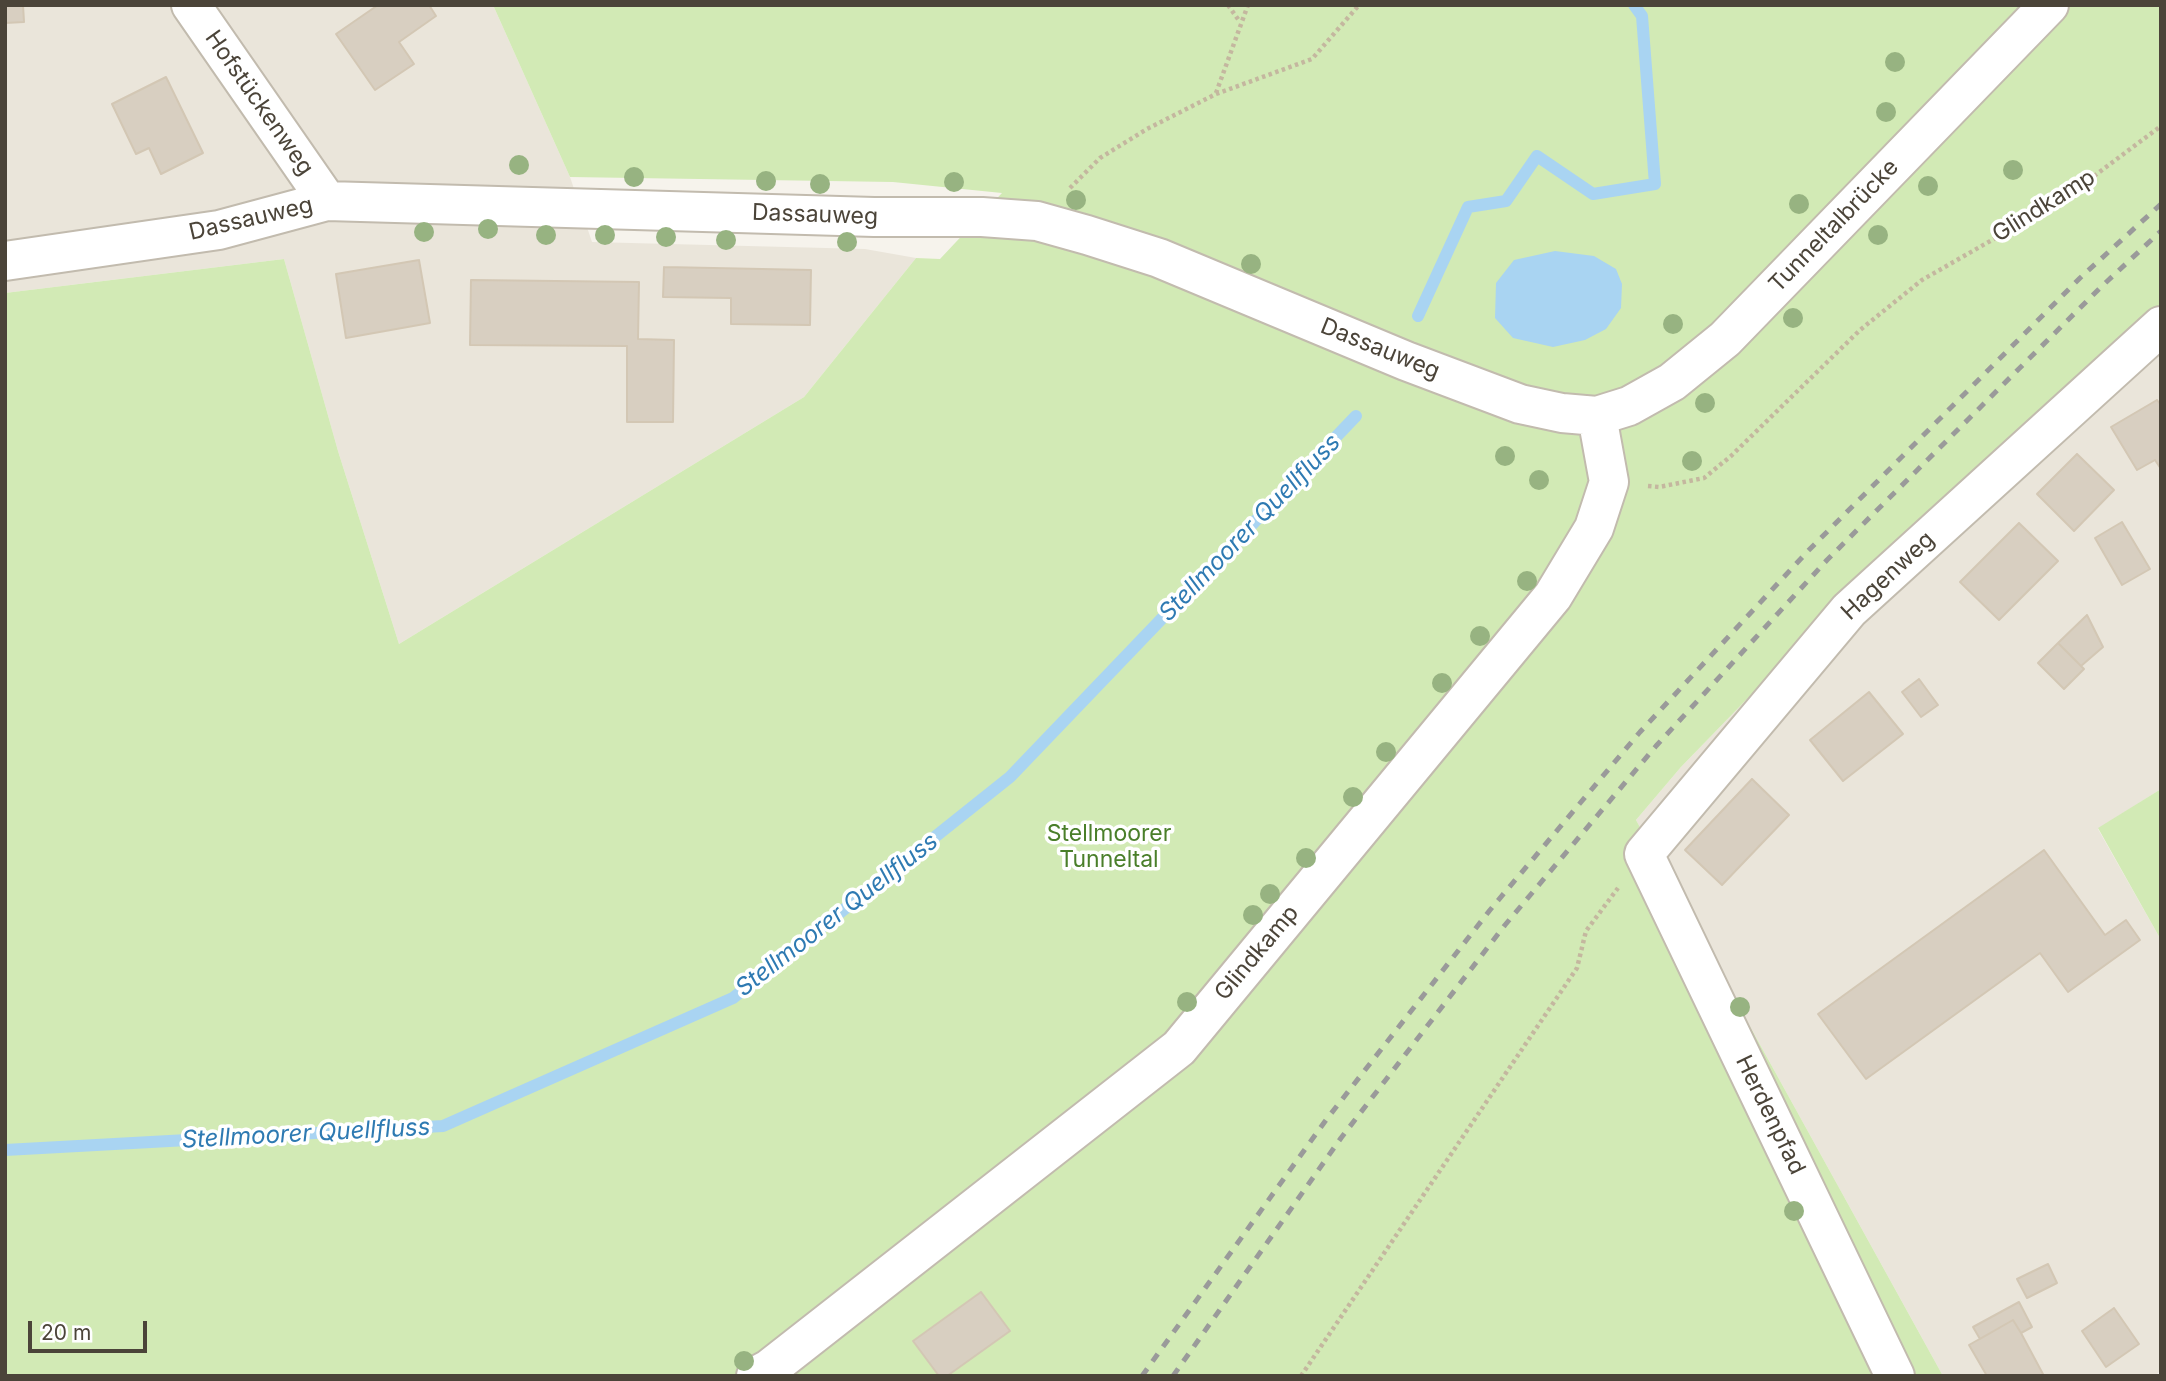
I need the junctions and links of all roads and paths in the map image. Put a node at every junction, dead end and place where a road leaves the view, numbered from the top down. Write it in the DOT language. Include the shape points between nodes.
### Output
graph roads {
  1 [pos="191,5"];
  2 [pos="1228,5"];
  3 [pos="1248,5"];
  4 [pos="1359,5"];
  5 [pos="2049,5"];
  6 [pos="1240,23"];
  7 [pos="1216,94"];
  8 [pos="2161,126"];
  9 [pos="327,201"];
  10 [pos="1037,221"];
  11 [pos="5,261"];
  12 [pos="2161,326"];
  13 [pos="1597,416"];
  14 [pos="1609,482"];
  15 [pos="1644,854"];
  16 [pos="755,1376"];
  17 [pos="1301,1376"];
  18 [pos="1895,1376"];
  1 -- 9 [label="street, Hofstückenweg"];
  2 -- 6 [label="path"];
  3 -- 6 [label="path"];
  4 -- 7 [label="path" via="1312,59"];
  5 -- 13 [label="street, Tunneltalbrücke" via="1725,339 1672,382 1629,406"];
  6 -- 7 [label="path"];
  7 -- 10 [label="path" via="1100,158"];
  8 -- 14 [label="path, Glindkamp" via="2062,200 1922,280 1860,330 1703,478 1659,488"];
  9 -- 10 [label="street, Dassauweg"];
  9 -- 11 [label="street, Dassauweg" via="219,230"];
  10 -- 13 [label="street, Dassauweg" via="1159,258 1521,404"];
  12 -- 15 [label="street, Hagenweg" via="1849,610"];
  13 -- 14 [label="street, Glindkamp"];
  14 -- 16 [label="street, Glindkamp" via="1594,528 1553,596 1179,1048"];
  15 -- 17 [label="path" via="1586,931 1577,968"];
  15 -- 18 [label="street, Herdenpfad"];
}
